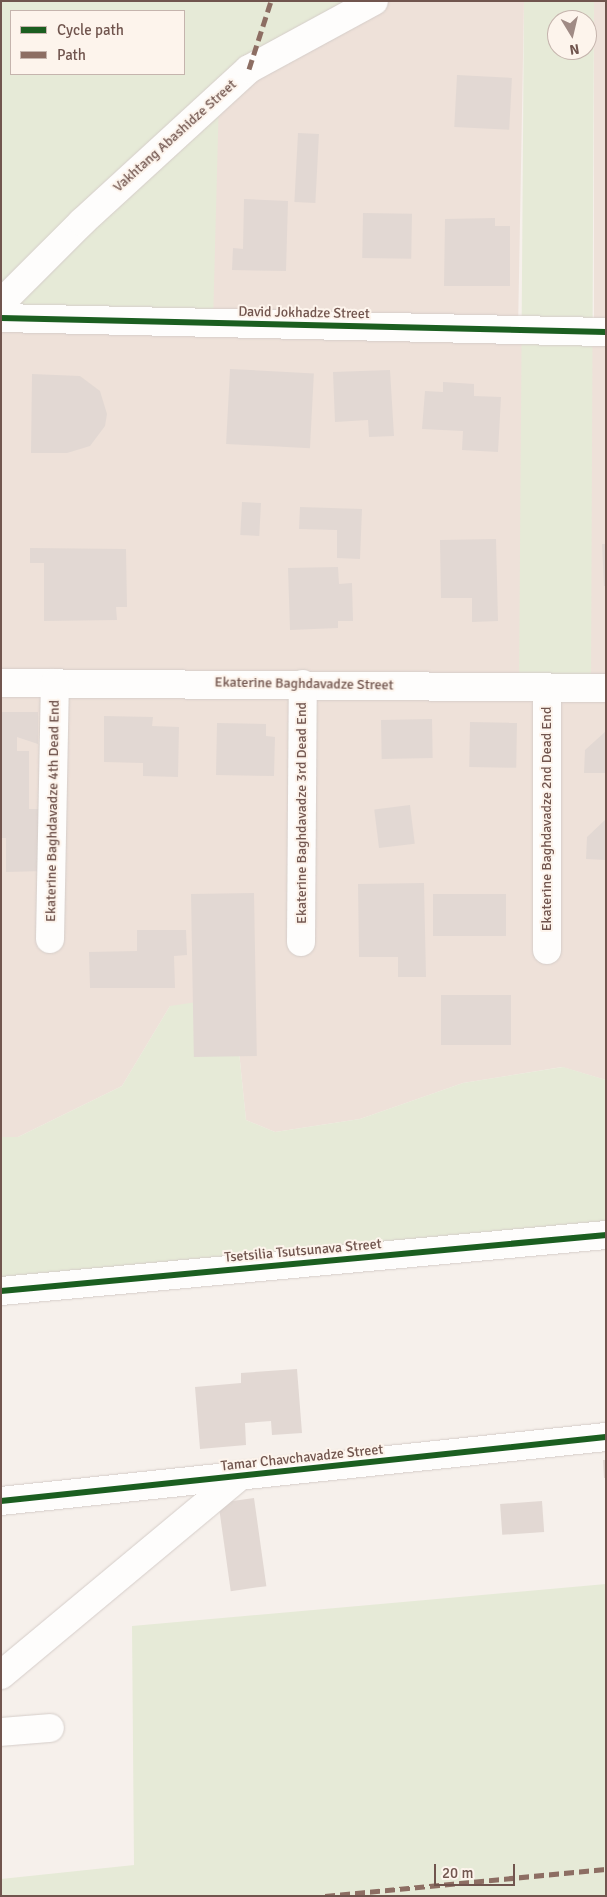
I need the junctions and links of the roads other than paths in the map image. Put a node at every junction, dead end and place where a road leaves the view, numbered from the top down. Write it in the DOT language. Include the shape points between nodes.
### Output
graph roads {
  1 [pos="374,1"];
  2 [pos="1,303"];
  3 [pos="1,318"];
  4 [pos="606,332"];
  5 [pos="1,683"];
  6 [pos="55,683"];
  7 [pos="303,684"];
  8 [pos="547,688"];
  9 [pos="606,688"];
  10 [pos="50,939"];
  11 [pos="301,942"];
  12 [pos="547,950"];
  13 [pos="606,1235"];
  14 [pos="1,1291"];
  15 [pos="606,1436"];
  16 [pos="236,1479"];
  17 [pos="1,1501"];
  18 [pos="1,1675"];
  19 [pos="50,1728"];
  20 [pos="1,1732"];
  1 -- 2 [label="street, Vakhtang Abashidze Street" via="249,69 82,222"];
  3 -- 4 [label="street, David Jokhadze Street"];
  5 -- 6 [label="street, Ekaterine Baghdavadze Street"];
  6 -- 7 [label="street, Ekaterine Baghdavadze Street"];
  6 -- 10 [label="street, Ekaterine Baghdavadze 4th Dead End"];
  7 -- 8 [label="street, Ekaterine Baghdavadze Street"];
  7 -- 11 [label="street, Ekaterine Baghdavadze 3rd Dead End"];
  8 -- 9 [label="street, Ekaterine Baghdavadze Street"];
  8 -- 12 [label="street, Ekaterine Baghdavadze 2nd Dead End"];
  13 -- 14 [label="street, Tsetsilia Tsutsunava Street"];
  15 -- 16 [label="street, Tamar Chavchavadze Street"];
  16 -- 17 [label="street, Tamar Chavchavadze Street"];
  16 -- 18 [label="street"];
  19 -- 20 [label="street"];
}
